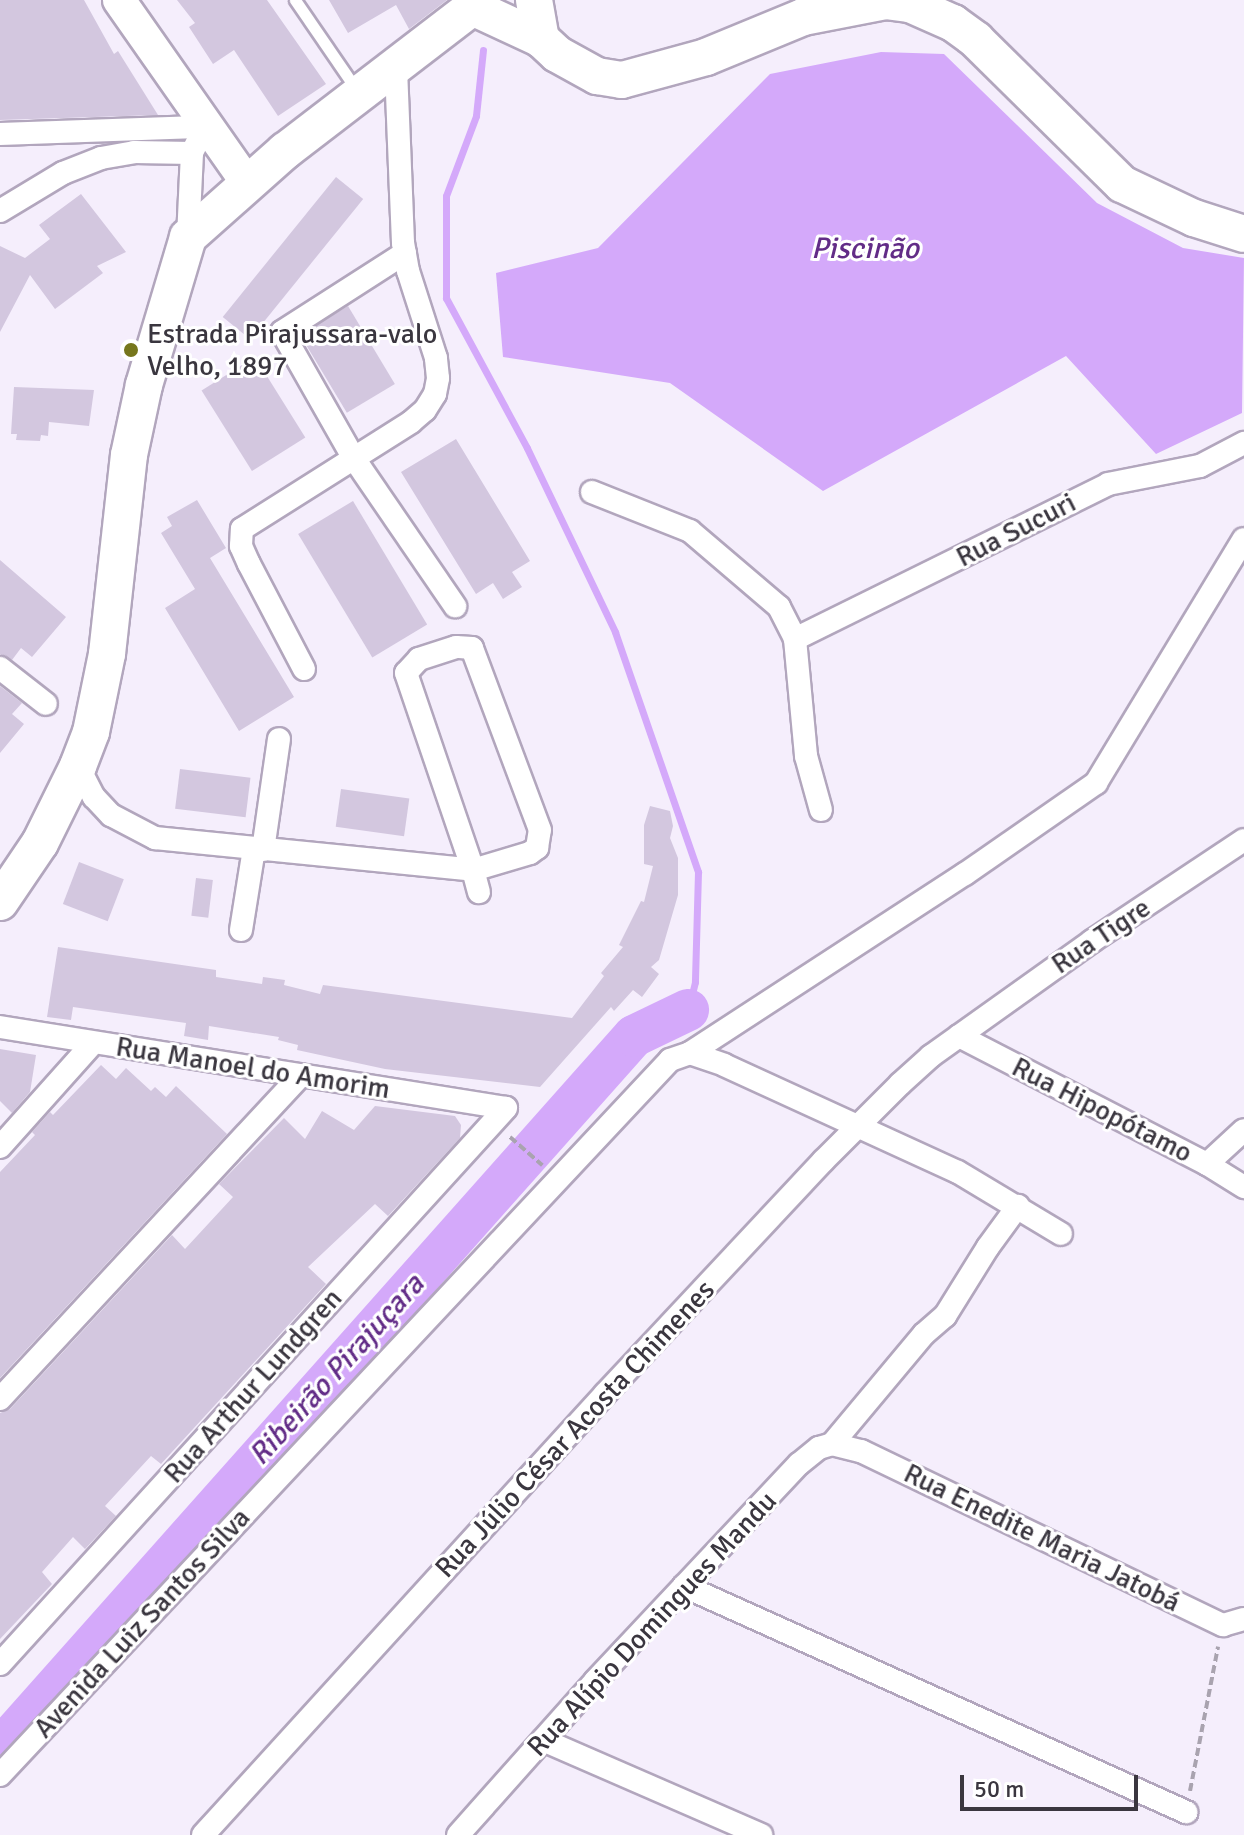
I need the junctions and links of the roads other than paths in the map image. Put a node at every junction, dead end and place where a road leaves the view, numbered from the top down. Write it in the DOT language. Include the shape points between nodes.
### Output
graph roads {
  1 [pos="119,0"];
  2 [pos="295,0"];
  3 [pos="534,0"];
  4 [pos="885,0"];
  5 [pos="477,4"];
  6 [pos="810,8"];
  7 [pos="541,39"];
  8 [pos="396,67"];
  9 [pos="358,92"];
  10 [pos="0,134"];
  11 [pos="199,140"];
  12 [pos="247,183"];
  13 [pos="0,211"];
  14 [pos="1244,234"];
  15 [pos="188,237"];
  16 [pos="405,253"];
  17 [pos="1244,443"];
  18 [pos="353,457"];
  19 [pos="592,492"];
  20 [pos="1244,539"];
  21 [pos="455,606"];
  22 [pos="795,639"];
  23 [pos="0,668"];
  24 [pos="304,669"];
  25 [pos="46,704"];
  26 [pos="279,739"];
  27 [pos="78,766"];
  28 [pos="821,810"];
  29 [pos="1244,840"];
  30 [pos="258,850"];
  31 [pos="473,870"];
  32 [pos="3,892"];
  33 [pos="479,892"];
  34 [pos="241,930"];
  35 [pos="0,1027"];
  36 [pos="959,1036"];
  37 [pos="93,1043"];
  38 [pos="690,1053"];
  39 [pos="301,1075"];
  40 [pos="506,1108"];
  41 [pos="855,1128"];
  42 [pos="1244,1130"];
  43 [pos="0,1147"];
  44 [pos="1207,1164"];
  45 [pos="1244,1187"];
  46 [pos="1018,1206"];
  47 [pos="1061,1234"];
  48 [pos="0,1399"];
  49 [pos="832,1444"];
  50 [pos="684,1586"];
  51 [pos="1233,1622"];
  52 [pos="0,1664"];
  53 [pos="543,1740"];
  54 [pos="0,1775"];
  55 [pos="1186,1812"];
  56 [pos="203,1835"];
  57 [pos="458,1835"];
  58 [pos="761,1835"];
  1 -- 11 [label="main road"];
  2 -- 9 [label="lane"];
  3 -- 7 [label="main road"];
  4 -- 6 [label="main road"];
  4 -- 14 [label="main road" via="931,11 976,40 1122,184 1194,218"];
  5 -- 7 [label="main road"];
  5 -- 8 [label="main road"];
  6 -- 7 [label="main road" via="706,57 622,80 597,76"];
  8 -- 9 [label="main road"];
  8 -- 16 [label="street"];
  9 -- 12 [label="main road"];
  10 -- 11 [label="street"];
  11 -- 12 [label="main road"];
  11 -- 13 [label="street" via="101,158 63,173"];
  11 -- 15 [label="street" via="188,184"];
  12 -- 15 [label="main road"];
  15 -- 27 [label="main road" via="129,455 107,654 91,732"];
  16 -- 18 [label="street" via="436,358 435,394 411,422"];
  16 -- 18 [label="street" via="282,332"];
  17 -- 22 [label="street, Rua Sucuri" via="1200,466 1108,484"];
  18 -- 21 [label="street"];
  18 -- 24 [label="street" via="255,518 240,536 249,564"];
  19 -- 22 [label="street" via="690,531 779,607"];
  20 -- 38 [label="street, Avenida Luiz Santos Silva" via="1096,783"];
  22 -- 28 [label="street" via="806,756"];
  23 -- 25 [label="street"];
  26 -- 30 [label="street"];
  27 -- 30 [label="street" via="94,797 111,815 155,838"];
  27 -- 32 [label="main road" via="40,843"];
  29 -- 36 [label="street, Rua Tigre"];
  30 -- 31 [label="street"];
  30 -- 34 [label="street"];
  31 -- 31 [label="street" via="530,853 537,848 540,830 477,658 472,648 456,647 419,659 406,673"];
  31 -- 33 [label="street"];
  35 -- 37 [label="street, Rua Manoel do Amorim"];
  36 -- 41 [label="street, Rua Júlio César Acosta Chimenes"];
  36 -- 44 [label="street, Rua Hipopótamo"];
  37 -- 39 [label="street, Rua Manoel do Amorim"];
  37 -- 43 [label="street"];
  38 -- 41 [label="street"];
  38 -- 54 [label="street, Avenida Luiz Santos Silva" via="660,1068"];
  39 -- 40 [label="street, Rua Manoel do Amorim"];
  39 -- 48 [label="street"];
  40 -- 52 [label="street, Rua Arthur Lundgren"];
  41 -- 46 [label="street" via="958,1172"];
  41 -- 56 [label="street, Rua Júlio César Acosta Chimenes"];
  42 -- 44 [label="street"];
  44 -- 45 [label="street, Rua Hipopótamo"];
  46 -- 47 [label="street"];
  46 -- 49 [label="street, Rua Alípio Domingues Mandu" via="945,1316"];
  49 -- 50 [label="street, Rua Alípio Domingues Mandu" via="799,1464"];
  49 -- 51 [label="street, Rua Enedite Maria Jatobá" via="861,1451"];
  50 -- 53 [label="street, Rua Alípio Domingues Mandu"];
  50 -- 55 [label="street"];
  53 -- 57 [label="street, Rua Alípio Domingues Mandu"];
  53 -- 58 [label="street"];
}
